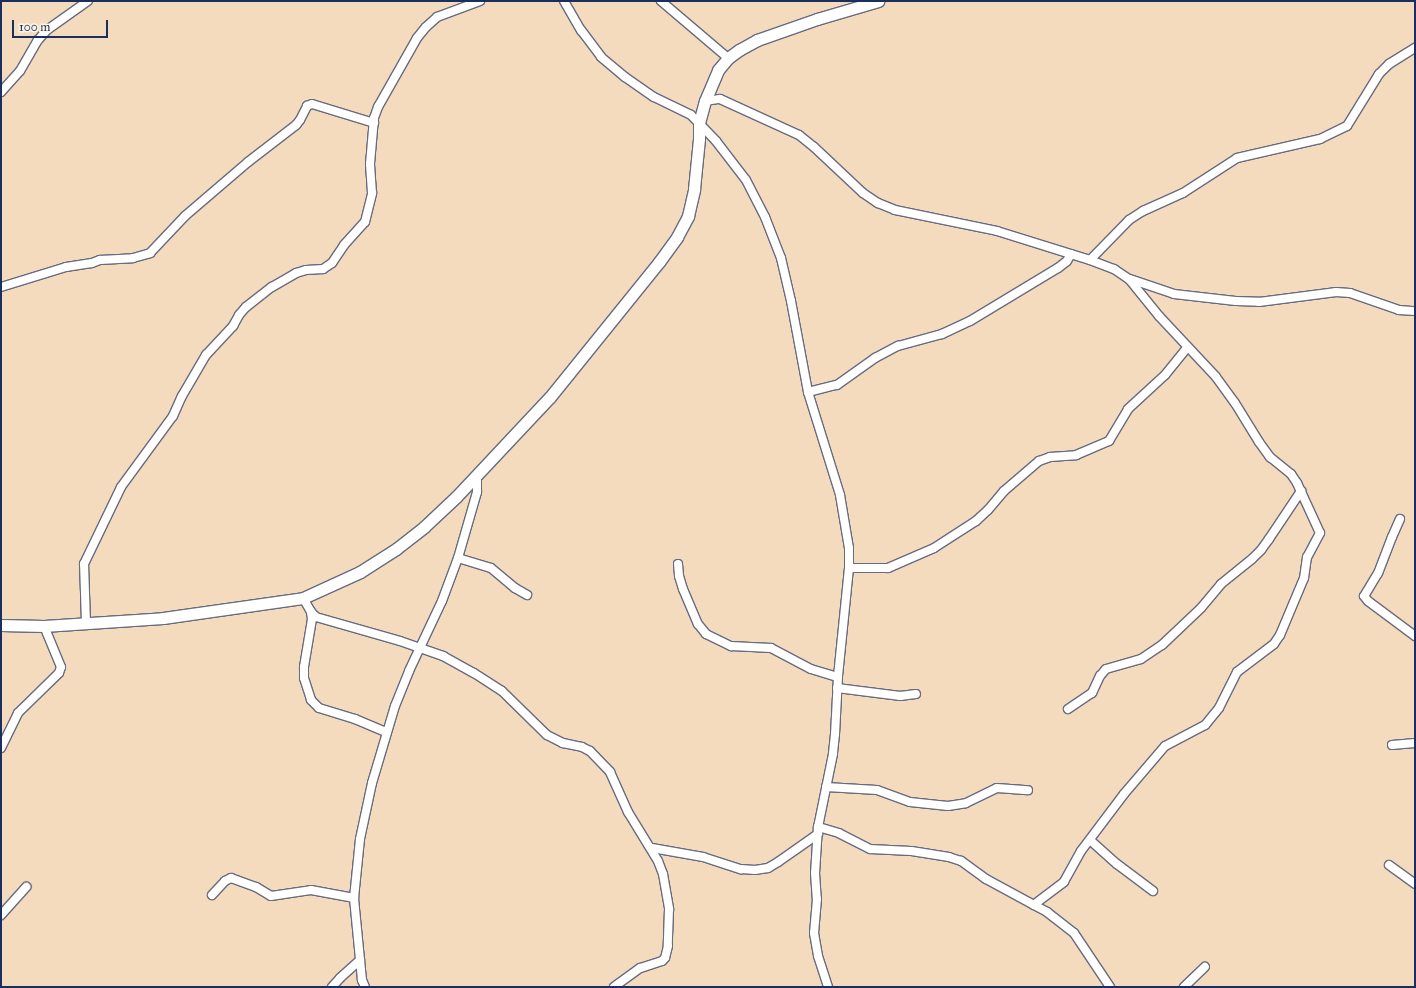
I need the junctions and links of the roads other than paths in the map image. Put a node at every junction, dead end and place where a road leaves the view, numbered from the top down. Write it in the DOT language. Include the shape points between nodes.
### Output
graph roads {
  1 [pos="88,1"];
  2 [pos="480,1"];
  3 [pos="564,1"];
  4 [pos="661,1"];
  5 [pos="878,1"];
  6 [pos="1415,48"];
  7 [pos="728,58"];
  8 [pos="1,92"];
  9 [pos="705,101"];
  10 [pos="699,123"];
  11 [pos="374,124"];
  12 [pos="1071,254"];
  13 [pos="1090,260"];
  14 [pos="1129,279"];
  15 [pos="1,287"];
  16 [pos="1415,311"];
  17 [pos="1188,347"];
  18 [pos="808,392"];
  19 [pos="477,476"];
  20 [pos="1301,491"];
  21 [pos="1400,519"];
  22 [pos="458,558"];
  23 [pos="678,564"];
  24 [pos="849,568"];
  25 [pos="527,594"];
  26 [pos="303,598"];
  27 [pos="311,612"];
  28 [pos="86,623"];
  29 [pos="1,625"];
  30 [pos="44,626"];
  31 [pos="1415,636"];
  32 [pos="421,649"];
  33 [pos="838,677"];
  34 [pos="837,688"];
  35 [pos="916,694"];
  36 [pos="1068,709"];
  37 [pos="386,732"];
  38 [pos="1415,743"];
  39 [pos="1392,746"];
  40 [pos="1,748"];
  41 [pos="826,787"];
  42 [pos="1028,790"];
  43 [pos="818,831"];
  44 [pos="1090,840"];
  45 [pos="652,848"];
  46 [pos="1389,865"];
  47 [pos="1415,884"];
  48 [pos="26,887"];
  49 [pos="1153,891"];
  50 [pos="212,895"];
  51 [pos="354,898"];
  52 [pos="1034,905"];
  53 [pos="1,915"];
  54 [pos="360,960"];
  55 [pos="1205,967"];
  56 [pos="332,987"];
  57 [pos="365,987"];
  58 [pos="614,987"];
  59 [pos="828,987"];
  60 [pos="1109,987"];
  61 [pos="1184,987"];
  1 -- 8 [label="street" via="47,30 38,40 20,71"];
  2 -- 11 [label="street" via="438,17 426,27 417,38 378,107"];
  3 -- 10 [label="street" via="601,57 625,77 691,115"];
  4 -- 7 [label="street"];
  5 -- 7 [label="main road" via="757,40"];
  6 -- 13 [label="street" via="1389,64 1379,74 1347,126 1320,139 1237,158 1183,193 1129,220"];
  7 -- 9 [label="main road" via="718,70"];
  9 -- 10 [label="main road"];
  9 -- 12 [label="street" via="720,99 799,135 863,193 878,203 895,210 998,231"];
  10 -- 18 [label="street" via="746,180 765,217 781,258"];
  10 -- 19 [label="main road" via="694,189 688,216 677,237 550,397"];
  11 -- 15 [label="street" via="312,104 307,106 296,125 185,216 150,253 133,258 100,260 66,267"];
  11 -- 28 [label="street" via="370,164 372,192 365,222 332,263 323,269 296,273 246,307 233,326 206,355 173,416 121,487 89,552 84,570"];
  12 -- 13 [label="street"];
  12 -- 18 [label="street" via="1058,268 970,321 942,334 898,346 875,358 837,386"];
  13 -- 14 [label="street"];
  14 -- 16 [label="street" via="1174,294 1236,301 1260,302 1350,293 1398,310"];
  14 -- 17 [label="street"];
  17 -- 20 [label="street" via="1216,377 1270,457 1291,474"];
  17 -- 24 [label="street" via="1165,375 1128,408 1109,441 1076,455 1050,457 1040,461 1004,490 976,521 934,548 888,568"];
  18 -- 24 [label="street" via="840,495 846,525"];
  19 -- 22 [label="street" via="477,492"];
  19 -- 26 [label="main road" via="424,527 396,549 360,572"];
  20 -- 36 [label="street" via="1261,550 1221,584 1201,608 1162,645 1141,659 1106,670 1100,676 1092,693"];
  20 -- 44 [label="street" via="1320,533 1307,557 1304,578 1280,635 1264,652 1237,672 1219,708 1205,725 1165,746 1124,794"];
  21 -- 31 [label="street" via="1378,572 1364,596"];
  22 -- 25 [label="street" via="491,568 515,588"];
  22 -- 32 [label="street"];
  23 -- 33 [label="street" via="683,589 698,624 706,634 731,646 771,648 811,669"];
  24 -- 33 [label="street"];
  26 -- 27 [label="street"];
  26 -- 28 [label="main road" via="163,618"];
  27 -- 32 [label="street" via="325,620"];
  27 -- 37 [label="street" via="304,666 304,678 311,700 319,708"];
  28 -- 30 [label="main road"];
  29 -- 30 [label="main road"];
  30 -- 40 [label="street" via="61,667 59,673 18,713"];
  32 -- 37 [label="street" via="409,671"];
  32 -- 45 [label="street" via="443,656 502,691 553,739 582,746 594,755 610,772 628,812"];
  33 -- 34 [label="street"];
  34 -- 35 [label="street" via="900,696"];
  34 -- 41 [label="street" via="833,754"];
  37 -- 51 [label="street" via="360,839"];
  38 -- 39 [label="street"];
  41 -- 42 [label="street" via="877,790 910,802 948,806 966,803 997,788"];
  41 -- 43 [label="street"];
  43 -- 45 [label="street" via="778,862 768,868 755,870"];
  43 -- 52 [label="street" via="839,833 870,849 911,850 961,861 986,879"];
  43 -- 59 [label="street" via="814,933"];
  44 -- 49 [label="street"];
  44 -- 52 [label="street" via="1064,882"];
  45 -- 58 [label="street" via="663,874 668,895 668,946 665,958 640,968"];
  46 -- 47 [label="street"];
  48 -- 53 [label="street"];
  50 -- 51 [label="street" via="231,878 256,887 271,896 311,890"];
  51 -- 54 [label="street"];
  52 -- 60 [label="street" via="1074,933"];
  54 -- 56 [label="street"];
  54 -- 57 [label="street"];
  55 -- 61 [label="street"];
}
